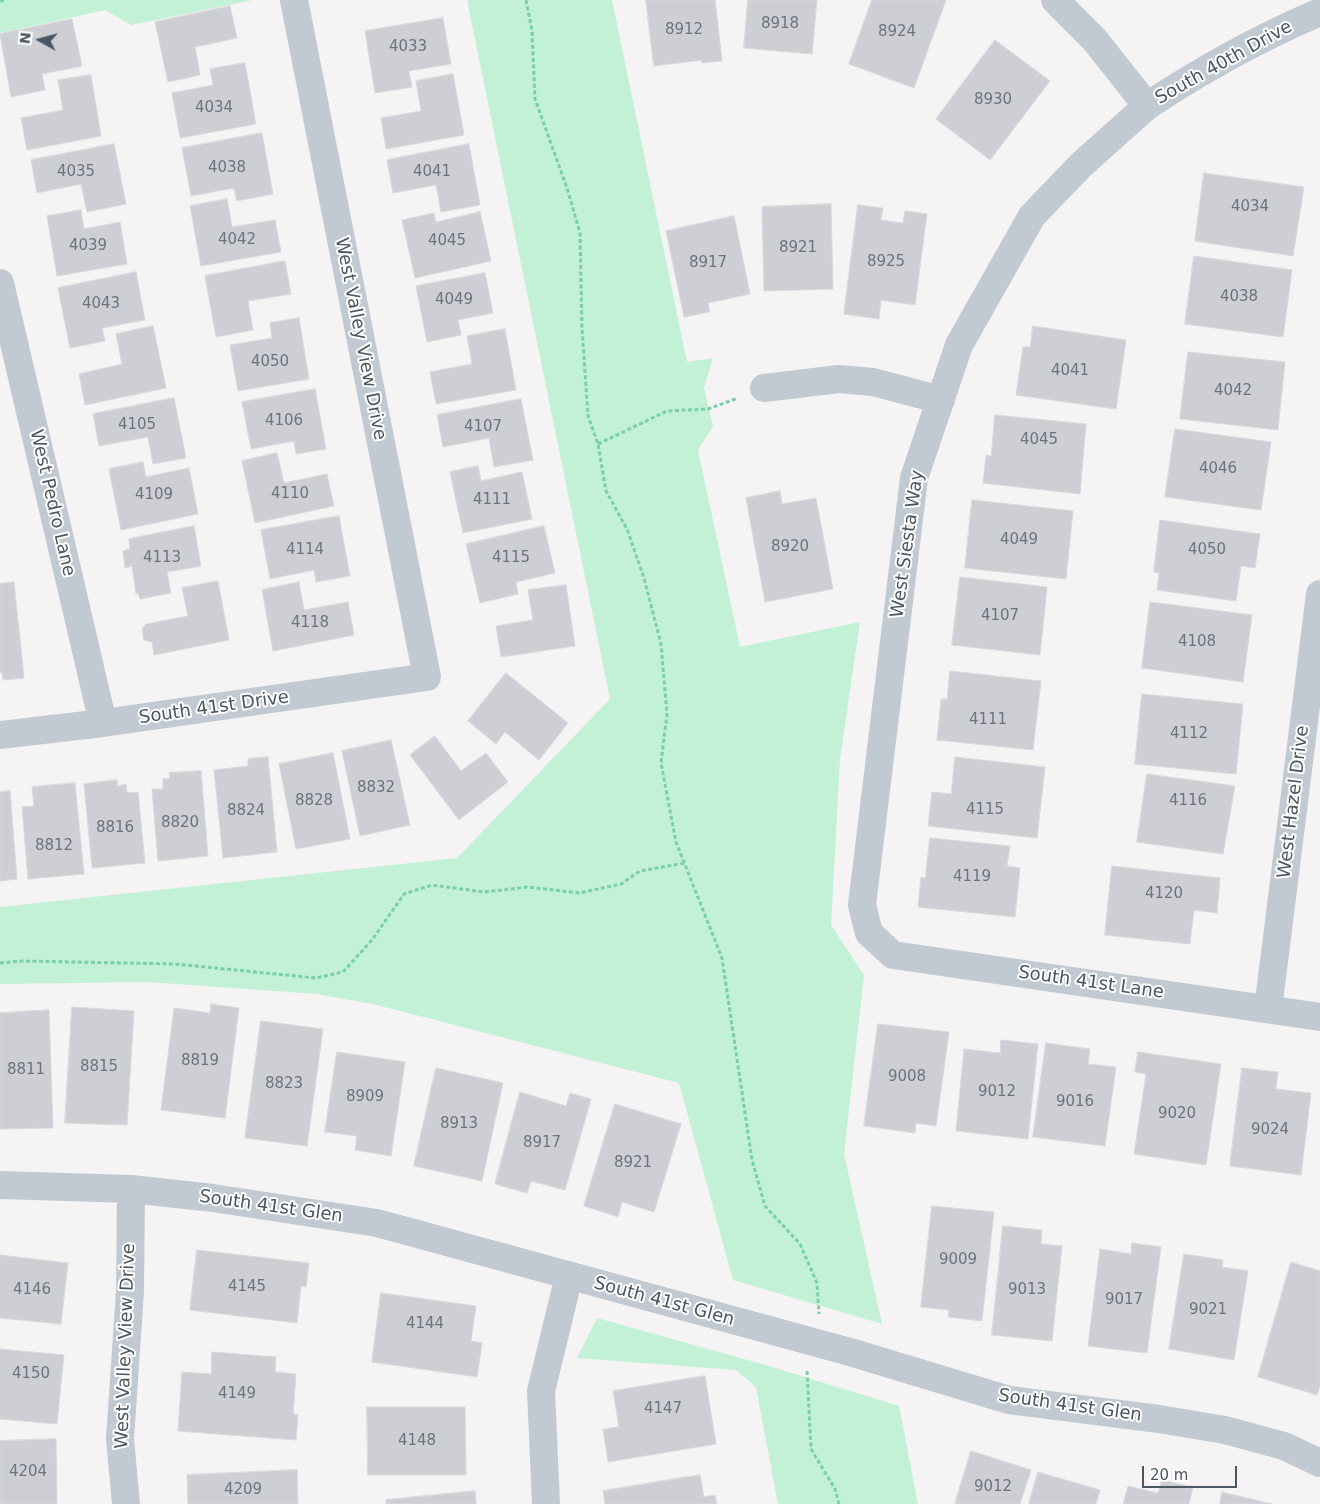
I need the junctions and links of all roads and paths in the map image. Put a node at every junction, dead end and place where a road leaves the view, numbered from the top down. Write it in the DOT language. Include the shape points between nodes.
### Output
graph roads {
  1 [pos="4,0"];
  2 [pos="294,0"];
  3 [pos="526,0"];
  4 [pos="1055,0"];
  5 [pos="0,1"];
  6 [pos="1320,12"];
  7 [pos="1147,106"];
  8 [pos="0,283"];
  9 [pos="9,365"];
  10 [pos="764,388"];
  11 [pos="940,400"];
  12 [pos="598,444"];
  13 [pos="1320,594"];
  14 [pos="427,677"];
  15 [pos="103,723"];
  16 [pos="0,735"];
  17 [pos="685,863"];
  18 [pos="869,933"];
  19 [pos="0,963"];
  20 [pos="1268,1009"];
  21 [pos="1320,1017"];
  22 [pos="0,1185"];
  23 [pos="131,1189"];
  24 [pos="569,1276"];
  25 [pos="815,1343"];
  26 [pos="1320,1463"];
  27 [pos="126,1504"];
  28 [pos="546,1504"];
  29 [pos="839,1504"];
  1 -- 5 [label="path"];
  2 -- 14 [label="street, West Valley View Drive"];
  3 -- 12 [label="path" via="532,31 535,99 580,233 588,416"];
  4 -- 7 [label="street, South 40th Drive" via="1094,39"];
  6 -- 7 [label="street, South 40th Drive" via="1266,36 1189,78"];
  7 -- 11 [label="street, West Siesta Way" via="1081,165 1032,216 959,345"];
  8 -- 9 [label="street, West Pedro Lane"];
  9 -- 15 [label="street, West Pedro Lane"];
  10 -- 11 [label="street" via="839,379 873,382"];
  10 -- 12 [label="path" via="708,409 667,411"];
  11 -- 18 [label="street, West Siesta Way" via="914,478 862,906"];
  12 -- 17 [label="path" via="606,491 627,529 661,644 667,714 661,763 676,842"];
  13 -- 20 [label="street, West Hazel Drive"];
  14 -- 15 [label="street, South 41st Drive"];
  15 -- 16 [label="street, South 41st Drive"];
  17 -- 19 [label="path" via="640,871 621,884 579,893 527,888 484,892 432,885 404,894 372,940 343,972 316,978 175,964"];
  17 -- 25 [label="path" via="722,958 752,1160 765,1206 800,1244 817,1283 820,1324"];
  18 -- 20 [label="street, South 41st Lane" via="893,955"];
  20 -- 21 [label="street, South 41st Lane"];
  22 -- 23 [label="street, South 41st Glen"];
  23 -- 24 [label="street, South 41st Glen" via="377,1223"];
  23 -- 27 [label="street, West Valley View Drive" via="130,1291 120,1439"];
  24 -- 25 [label="street, South 41st Glen"];
  24 -- 28 [label="street" via="541,1390"];
  25 -- 26 [label="street, South 41st Glen" via="1010,1400 1225,1430 1284,1446"];
  25 -- 29 [label="path" via="807,1366 811,1450 835,1489"];
}
